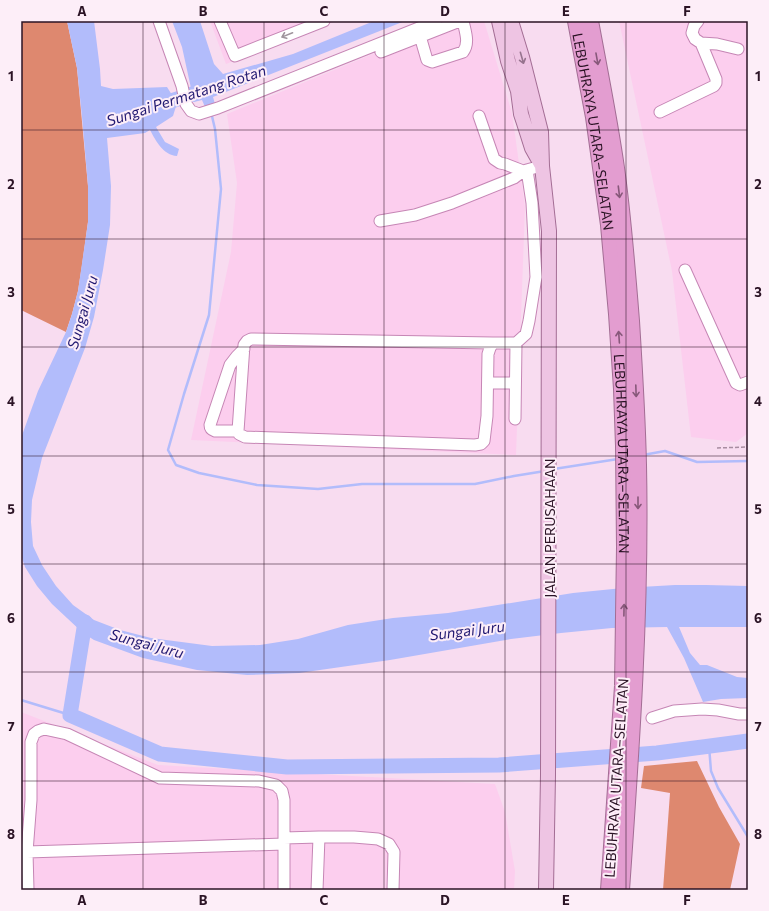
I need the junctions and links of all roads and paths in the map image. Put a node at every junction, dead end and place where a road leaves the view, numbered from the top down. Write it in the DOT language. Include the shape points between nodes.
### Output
graph roads {
  1 [pos="159,21"];
  2 [pos="220,21"];
  3 [pos="324,21"];
  4 [pos="436,21"];
  5 [pos="460,21"];
  6 [pos="463,21"];
  7 [pos="499,21"];
  8 [pos="510,21"];
  9 [pos="576,21"];
  10 [pos="590,21"];
  11 [pos="698,21"];
  12 [pos="420,36"];
  13 [pos="701,43"];
  14 [pos="738,49"];
  15 [pos="381,52"];
  16 [pos="660,112"];
  17 [pos="479,116"];
  18 [pos="542,166"];
  19 [pos="525,171"];
  20 [pos="380,221"];
  21 [pos="685,270"];
  22 [pos="493,343"];
  23 [pos="516,344"];
  24 [pos="244,349"];
  25 [pos="748,382"];
  26 [pos="488,383"];
  27 [pos="515,383"];
  28 [pos="515,419"];
  29 [pos="238,431"];
  30 [pos="631,446"];
  31 [pos="748,447"];
  32 [pos="716,448"];
  33 [pos="748,714"];
  34 [pos="652,718"];
  35 [pos="623,772"];
  36 [pos="319,837"];
  37 [pos="284,841"];
  38 [pos="27,852"];
  39 [pos="28,890"];
  40 [pos="284,890"];
  41 [pos="317,890"];
  42 [pos="393,890"];
  43 [pos="546,890"];
  44 [pos="609,890"];
  45 [pos="621,890"];
  1 -- 4 [label="street" via="186,104 191,111 199,114"];
  3 -- 2 [label="street, one-way" via="235,56"];
  5 -- 12 [label="street"];
  6 -- 12 [label="street" via="467,44 463,52 430,62 427,60"];
  7 -- 18 [label="main road, JALAN PERUSAHAAN" via="524,123 532,148"];
  8 -- 18 [label="main road, JALAN PERUSAHAAN, one-way" via="541,132"];
  30 -- 9 [label="highway, LEBUHRAYA UTARA–SELATAN, one-way" via="622,389 609,225 594,117"];
  10 -- 30 [label="highway, LEBUHRAYA UTARA–SELATAN, one-way" via="614,154 624,234 636,388"];
  11 -- 13 [label="street" via="692,33"];
  12 -- 15 [label="street"];
  13 -- 14 [label="street"];
  13 -- 16 [label="street" via="716,83"];
  17 -- 19 [label="street" via="494,159"];
  18 -- 19 [label="street"];
  18 -- 43 [label="main road, JALAN PERUSAHAAN" via="549,231"];
  19 -- 20 [label="street" via="452,204 415,215"];
  19 -- 23 [label="street" via="532,203 536,277 526,334"];
  21 -- 25 [label="street" via="736,383"];
  22 -- 23 [label="street"];
  22 -- 24 [label="street" via="251,339 244,345"];
  22 -- 26 [label="street" via="488,354"];
  23 -- 27 [label="street"];
  24 -- 29 [label="street"];
  24 -- 29 [label="street" via="230,365 210,425 215,431"];
  26 -- 27 [label="street"];
  26 -- 29 [label="street" via="487,416 484,441 481,444 245,437"];
  27 -- 28 [label="street"];
  30 -- 35 [label="highway, LEBUHRAYA UTARA–SELATAN" via="632,546 629,649 623,686"];
  31 -- 32 [label="path"];
  33 -- 34 [label="street" via="702,709 674,711"];
  35 -- 44 [label="highway, LEBUHRAYA UTARA–SELATAN"];
  35 -- 45 [label="highway, LEBUHRAYA UTARA–SELATAN"];
  36 -- 37 [label="street"];
  36 -- 41 [label="street"];
  36 -- 42 [label="street" via="378,839 389,844 394,852"];
  37 -- 38 [label="street"];
  37 -- 38 [label="street" via="284,800 282,791 276,785 259,781 160,778 67,734 44,729 34,734 31,742 31,800"];
  37 -- 40 [label="street"];
  38 -- 39 [label="street"];
}
